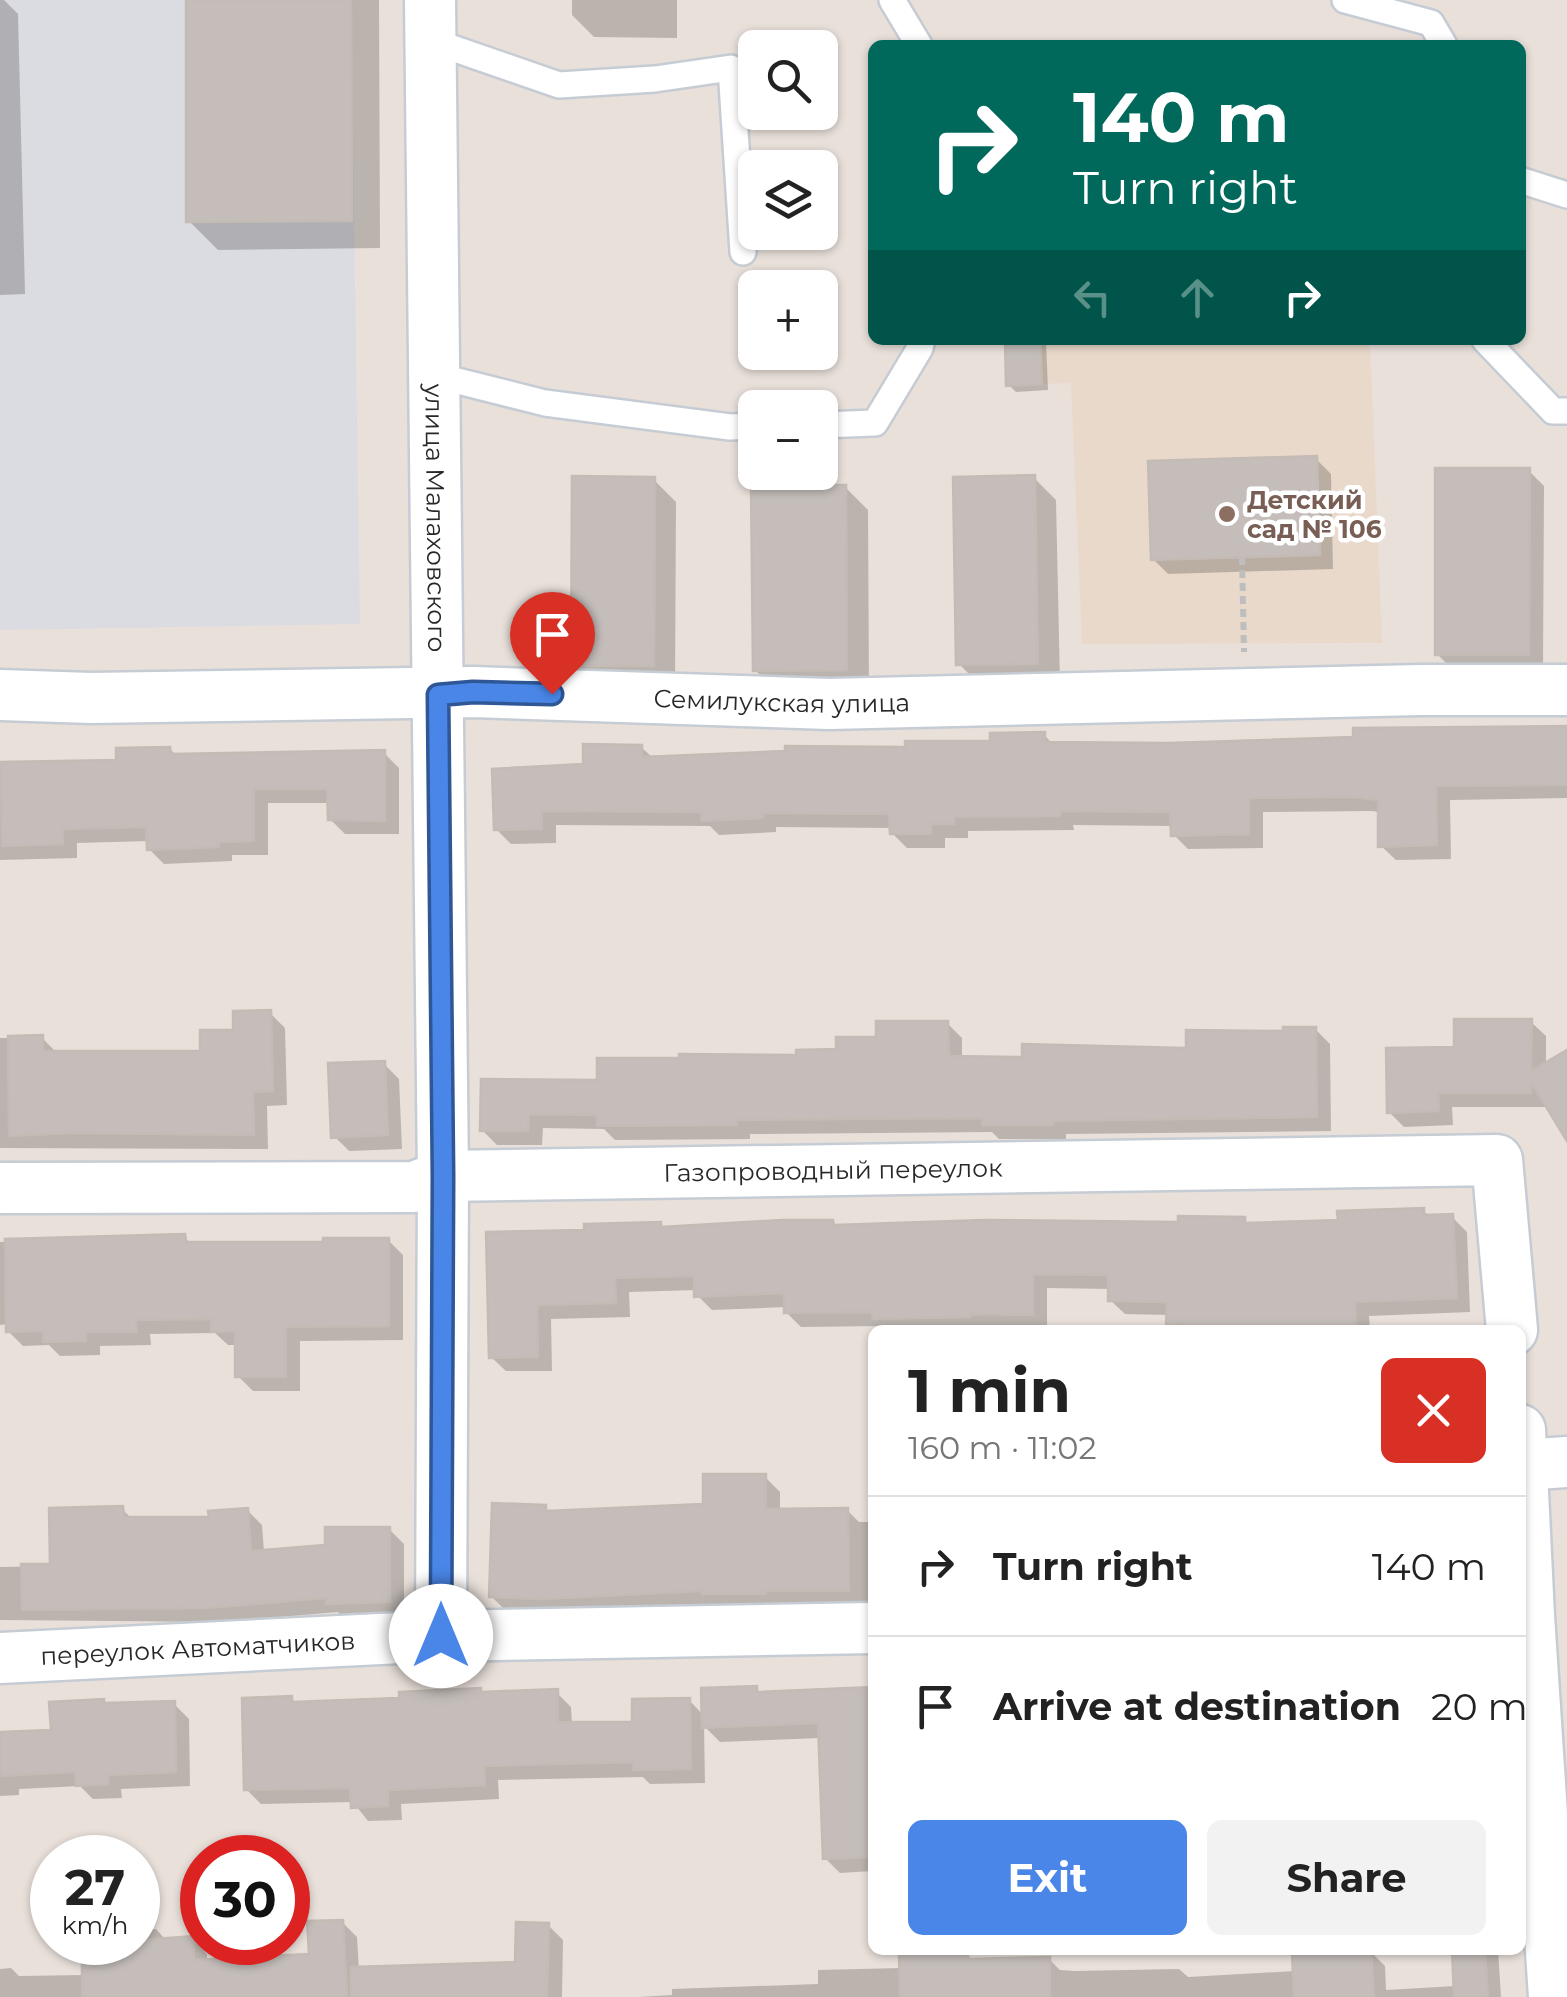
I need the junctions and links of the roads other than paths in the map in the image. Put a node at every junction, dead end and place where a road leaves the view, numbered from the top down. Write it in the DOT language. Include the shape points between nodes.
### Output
graph roads {
  1 [pos="892,0"];
  2 [pos="1345,0"];
  3 [pos="429,20"];
  4 [pos="916,40"];
  5 [pos="1441,40"];
  6 [pos="1526,182"];
  7 [pos="1567,194"];
  8 [pos="743,252"];
  9 [pos="921,345"];
  10 [pos="1490,345"];
  11 [pos="434,375"];
  12 [pos="1567,411"];
  13 [pos="838,425"];
  14 [pos="738,427"];
  15 [pos="1567,690"];
  16 [pos="0,694"];
  17 [pos="438,695"];
  18 [pos="443,1176"];
  19 [pos="0,1188"];
  20 [pos="1512,1325"];
  21 [pos="1537,1452"];
  22 [pos="1526,1591"];
  23 [pos="868,1628"];
  24 [pos="441,1636"];
  25 [pos="1526,1641"];
  26 [pos="0,1658"];
  27 [pos="1554,1997"];
  1 -- 4 [label="lane"];
  2 -- 5 [label="lane" via="1431,23"];
  3 -- 8 [label="lane" via="559,84 731,68"];
  3 -- 11 [label="street, улица Малаховского"];
  6 -- 7 [label="lane"];
  9 -- 13 [label="lane" via="875,424"];
  10 -- 12 [label="lane" via="1553,412"];
  11 -- 14 [label="lane" via="545,404"];
  11 -- 17 [label="street, улица Малаховского"];
  15 -- 17 [label="street, Семилукская улица" via="828,704"];
  16 -- 17 [label="street, Семилукская улица"];
  17 -- 18 [label="street, улица Малаховского"];
  18 -- 19 [label="street, Газопроводный переулок" via="414,1187"];
  18 -- 20 [label="street, Газопроводный переулок" via="1498,1160"];
  18 -- 24 [label="street, улица Малаховского"];
  21 -- 22 [label="street"];
  23 -- 24 [label="street, переулок Автоматчиков"];
  24 -- 26 [label="street, переулок Автоматчиков"];
  25 -- 27 [label="street"];
}
